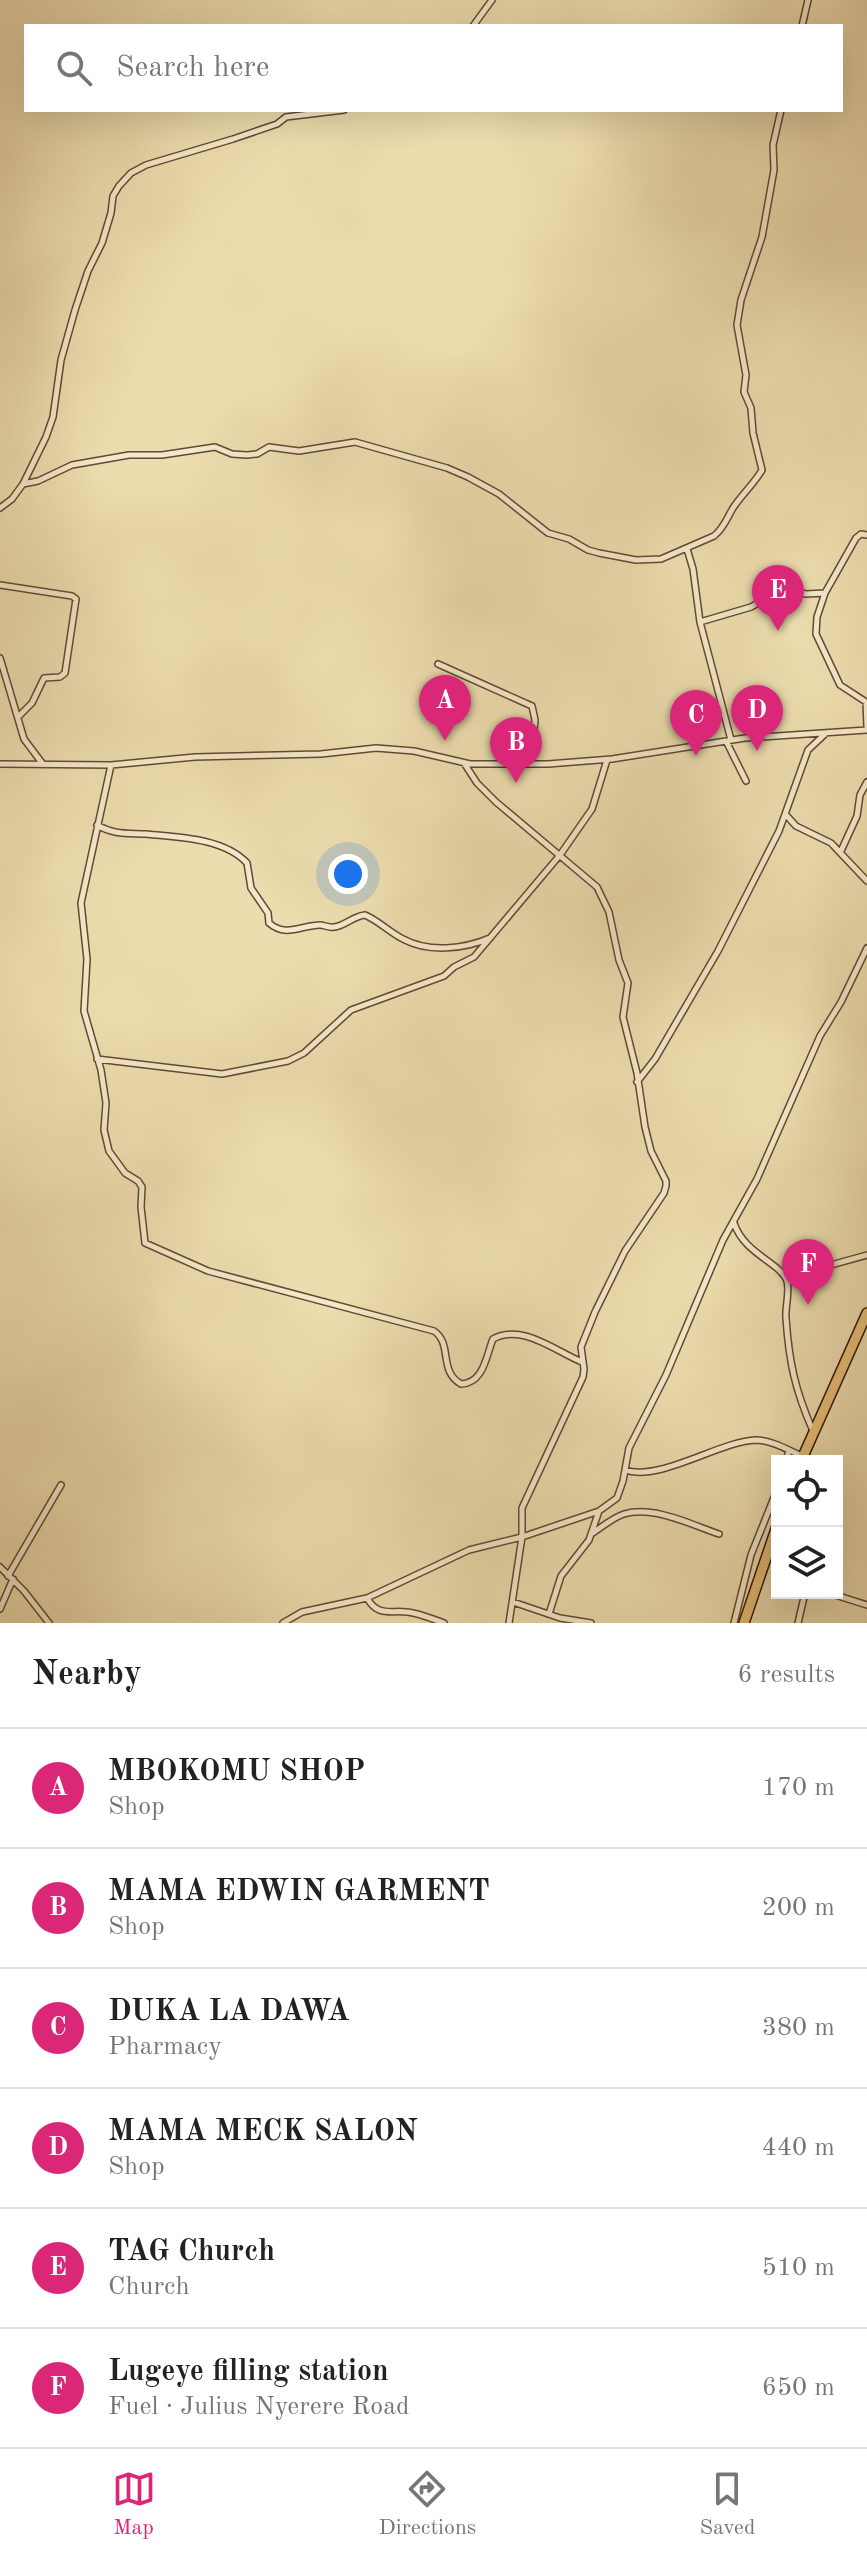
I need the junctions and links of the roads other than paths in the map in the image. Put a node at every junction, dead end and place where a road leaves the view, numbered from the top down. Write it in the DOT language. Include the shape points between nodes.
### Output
graph roads {
  1 [pos="492,0"];
  2 [pos="808,0"];
  3 [pos="474,24"];
  4 [pos="802,24"];
  5 [pos="327,112"];
  6 [pos="781,112"];
  7 [pos="23,484"];
  8 [pos="0,508"];
  9 [pos="867,535"];
  10 [pos="687,549"];
  11 [pos="0,585"];
  12 [pos="825,593"];
  13 [pos="700,622"];
  14 [pos="0,658"];
  15 [pos="438,664"];
  16 [pos="19,716"];
  17 [pos="867,729"];
  18 [pos="826,734"];
  19 [pos="728,740"];
  20 [pos="607,760"];
  21 [pos="464,763"];
  22 [pos="531,763"];
  23 [pos="0,764"];
  24 [pos="43,764"];
  25 [pos="111,765"];
  26 [pos="746,781"];
  27 [pos="867,782"];
  28 [pos="785,815"];
  29 [pos="97,825"];
  30 [pos="841,851"];
  31 [pos="560,855"];
  32 [pos="867,881"];
  33 [pos="491,938"];
  34 [pos="867,948"];
  35 [pos="97,1059"];
  36 [pos="637,1082"];
  37 [pos="734,1222"];
  38 [pos="867,1255"];
  39 [pos="782,1273"];
  40 [pos="867,1313"];
  41 [pos="582,1362"];
  42 [pos="813,1431"];
  43 [pos="789,1450"];
  44 [pos="788,1455"];
  45 [pos="797,1455"];
  46 [pos="803,1455"];
  47 [pos="624,1470"];
  48 [pos="61,1485"];
  49 [pos="771,1505"];
  50 [pos="599,1511"];
  51 [pos="777,1527"];
  52 [pos="591,1534"];
  53 [pos="719,1534"];
  54 [pos="522,1537"];
  55 [pos="0,1567"];
  56 [pos="10,1578"];
  57 [pos="843,1597"];
  58 [pos="367,1598"];
  59 [pos="804,1599"];
  60 [pos="513,1602"];
  61 [pos="867,1605"];
  62 [pos="0,1609"];
  63 [pos="549,1614"];
  64 [pos="49,1623"];
  65 [pos="283,1623"];
  66 [pos="444,1623"];
  67 [pos="509,1623"];
  68 [pos="591,1623"];
  69 [pos="734,1623"];
  70 [pos="744,1623"];
  71 [pos="798,1623"];
  1 -- 3 [label="street"];
  2 -- 4 [label="street"];
  5 -- 7 [label="street" via="286,117 146,165 119,186 75,310 53,417"];
  6 -- 10 [label="street" via="762,237 737,325 744,392 762,470 721,531"];
  7 -- 8 [label="street"];
  7 -- 10 [label="street" via="72,465 129,455 206,447 247,455 269,447 299,451 355,442 468,477 548,533 588,550 636,560 661,559"];
  9 -- 12 [label="street" via="853,542"];
  10 -- 13 [label="street"];
  11 -- 16 [label="street" via="76,599 65,673 44,678"];
  12 -- 13 [label="street" via="783,589 751,607"];
  12 -- 17 [label="street" via="817,639 840,685 866,702"];
  13 -- 19 [label="street"];
  14 -- 16 [label="street"];
  15 -- 22 [label="street" via="532,706"];
  16 -- 24 [label="street" via="24,739"];
  17 -- 18 [label="street"];
  18 -- 19 [label="street"];
  18 -- 28 [label="street" via="808,750"];
  19 -- 20 [label="street"];
  19 -- 26 [label="street"];
  20 -- 22 [label="street"];
  20 -- 31 [label="street" via="592,809"];
  21 -- 22 [label="street"];
  21 -- 25 [label="street" via="376,748"];
  21 -- 31 [label="street" via="496,802"];
  23 -- 24 [label="street"];
  24 -- 25 [label="street"];
  25 -- 29 [label="street"];
  27 -- 30 [label="street"];
  28 -- 30 [label="street"];
  28 -- 36 [label="street" via="713,961"];
  29 -- 33 [label="street" via="113,833 174,837 231,850 247,863 251,888 276,928 336,927 365,915 420,944 465,947"];
  29 -- 35 [label="street" via="80,908 87,959 85,1020"];
  30 -- 32 [label="street"];
  31 -- 33 [label="street"];
  31 -- 36 [label="street" via="597,887 609,912 628,983 623,1017"];
  33 -- 35 [label="street" via="474,957 444,976 351,1010 288,1061 222,1074"];
  34 -- 37 [label="street"];
  35 -- 41 [label="street" via="106,1103 106,1141 116,1163 142,1187 143,1238 148,1245 208,1271 434,1331 445,1344 449,1373 461,1384 476,1378 493,1339 501,1335 532,1337"];
  36 -- 41 [label="street" via="651,1151 666,1186 605,1288 583,1339"];
  37 -- 39 [label="street" via="749,1248"];
  37 -- 47 [label="street" via="629,1448"];
  38 -- 39 [label="street"];
  39 -- 42 [label="street" via="792,1375"];
  40 -- 42 [label="highway"];
  41 -- 54 [label="street" via="583,1377 525,1500"];
  42 -- 46 [label="highway"];
  43 -- 44 [label="street"];
  43 -- 45 [label="street"];
  43 -- 47 [label="street" via="760,1440 743,1441 643,1472"];
  47 -- 50 [label="street" via="617,1498"];
  48 -- 56 [label="street"];
  49 -- 69 [label="street" via="751,1555"];
  50 -- 52 [label="street"];
  50 -- 54 [label="street"];
  51 -- 70 [label="highway"];
  52 -- 53 [label="street" via="612,1519 642,1512"];
  52 -- 63 [label="street" via="561,1576"];
  54 -- 58 [label="street" via="466,1552"];
  54 -- 60 [label="street"];
  55 -- 56 [label="street"];
  56 -- 62 [label="street"];
  56 -- 64 [label="street"];
  57 -- 61 [label="street"];
  58 -- 65 [label="street" via="302,1612"];
  58 -- 66 [label="street" via="385,1612"];
  59 -- 71 [label="street"];
  60 -- 63 [label="street"];
  60 -- 67 [label="street"];
  63 -- 68 [label="street"];
}
